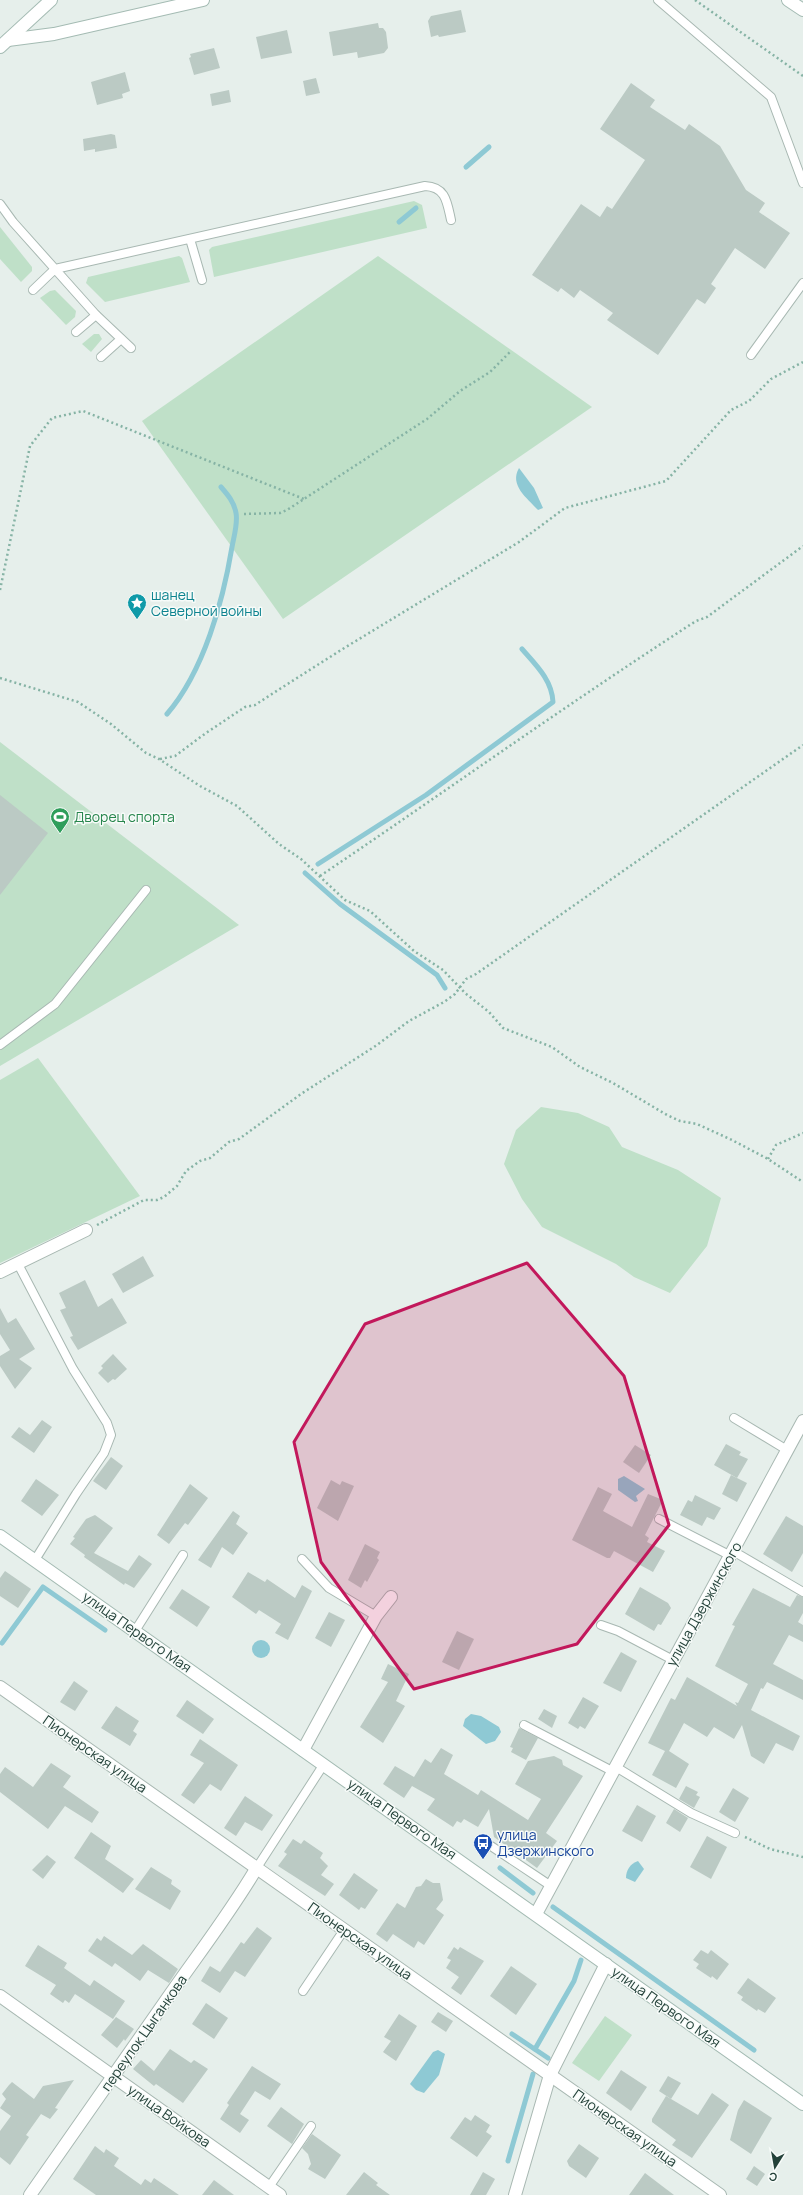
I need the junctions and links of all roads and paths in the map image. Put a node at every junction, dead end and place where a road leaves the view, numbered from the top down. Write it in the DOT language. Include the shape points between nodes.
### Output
graph roads {
  1 [pos="51,0"];
  2 [pos="203,0"];
  3 [pos="658,0"];
  4 [pos="695,0"];
  5 [pos="788,0"];
  6 [pos="803,10"];
  7 [pos="4,43"];
  8 [pos="803,76"];
  9 [pos="803,183"];
  10 [pos="0,204"];
  11 [pos="451,220"];
  12 [pos="190,239"];
  13 [pos="56,269"];
  14 [pos="202,280"];
  15 [pos="803,283"];
  16 [pos="33,290"];
  17 [pos="96,315"];
  18 [pos="76,332"];
  19 [pos="121,338"];
  20 [pos="131,348"];
  21 [pos="510,352"];
  22 [pos="751,355"];
  23 [pos="101,357"];
  24 [pos="803,362"];
  25 [pos="304,499"];
  26 [pos="244,514"];
  27 [pos="803,546"];
  28 [pos="0,590"];
  29 [pos="0,678"];
  30 [pos="803,745"];
  31 [pos="159,759"];
  32 [pos="320,876"];
  33 [pos="146,890"];
  34 [pos="460,986"];
  35 [pos="0,1045"];
  36 [pos="803,1133"];
  37 [pos="768,1159"];
  38 [pos="803,1182"];
  39 [pos="86,1230"];
  40 [pos="18,1264"];
  41 [pos="0,1272"];
  42 [pos="734,1418"];
  43 [pos="803,1421"];
  44 [pos="787,1450"];
  45 [pos="659,1519"];
  46 [pos="0,1536"];
  47 [pos="732,1554"];
  48 [pos="182,1555"];
  49 [pos="302,1559"];
  50 [pos="35,1560"];
  51 [pos="803,1592"];
  52 [pos="391,1597"];
  53 [pos="376,1616"];
  54 [pos="601,1625"];
  55 [pos="134,1631"];
  56 [pos="673,1660"];
  57 [pos="0,1687"];
  58 [pos="524,1725"];
  59 [pos="303,1750"];
  60 [pos="324,1764"];
  61 [pos="615,1769"];
  62 [pos="735,1833"];
  63 [pos="492,1846"];
  64 [pos="803,1857"];
  65 [pos="256,1869"];
  66 [pos="551,1886"];
  67 [pos="536,1914"];
  68 [pos="344,1930"];
  69 [pos="606,1964"];
  70 [pos="303,1992"];
  71 [pos="0,1996"];
  72 [pos="550,2075"];
  73 [pos="113,2077"];
  74 [pos="803,2104"];
  75 [pos="311,2126"];
  76 [pos="269,2187"];
  77 [pos="30,2195"];
  78 [pos="280,2195"];
  79 [pos="515,2195"];
  80 [pos="720,2195"];
  1 -- 7 [label="street"];
  2 -- 7 [label="street"];
  3 -- 9 [label="lane" via="771,97"];
  4 -- 8 [label="path"];
  5 -- 6 [label="street"];
  10 -- 13 [label="lane"];
  11 -- 12 [label="lane" via="446,196 424,186"];
  12 -- 13 [label="lane"];
  12 -- 14 [label="lane"];
  13 -- 16 [label="lane"];
  13 -- 17 [label="lane"];
  15 -- 22 [label="lane"];
  17 -- 18 [label="lane"];
  17 -- 19 [label="lane"];
  19 -- 20 [label="lane"];
  19 -- 23 [label="lane"];
  21 -- 25 [label="path" via="490,372 460,391 427,419"];
  24 -- 31 [label="path" via="771,378 749,401 731,410 666,481 565,508 519,542 262,700 245,707 175,756"];
  25 -- 26 [label="path" via="280,513"];
  25 -- 28 [label="path" via="83,411 52,418 30,446"];
  27 -- 32 [label="path" via="707,617 696,621 568,705"];
  29 -- 31 [label="path" via="78,702 111,724 146,753"];
  30 -- 34 [label="path" via="466,979"];
  31 -- 32 [label="path" via="237,806"];
  32 -- 34 [label="path" via="345,900 378,917 414,951 443,970"];
  33 -- 35 [label="lane" via="55,1004"];
  34 -- 37 [label="path" via="508,1031 552,1047 580,1067 667,1115 680,1121 697,1124"];
  34 -- 39 [label="path" via="444,1002 410,1021 239,1139 229,1142 210,1158 200,1161 186,1171 177,1186 164,1197 144,1200"];
  36 -- 37 [label="path" via="776,1145"];
  37 -- 38 [label="path"];
  39 -- 40 [label="street"];
  40 -- 41 [label="street"];
  40 -- 50 [label="lane" via="72,1369 107,1423 111,1435 104,1453"];
  42 -- 44 [label="lane"];
  43 -- 44 [label="street, улица Дзержинского"];
  44 -- 47 [label="street, улица Дзержинского"];
  45 -- 47 [label="lane"];
  46 -- 50 [label="street, улица Первого Мая"];
  47 -- 51 [label="lane"];
  47 -- 56 [label="street, улица Дзержинского"];
  48 -- 55 [label="lane"];
  49 -- 53 [label="lane" via="329,1588"];
  50 -- 55 [label="street, улица Первого Мая"];
  52 -- 53 [label="street"];
  53 -- 59 [label="street"];
  54 -- 56 [label="lane" via="618,1631"];
  55 -- 59 [label="street, улица Первого Мая"];
  56 -- 61 [label="street, улица Дзержинского"];
  57 -- 65 [label="street, Пионерская улица"];
  58 -- 61 [label="lane"];
  59 -- 60 [label="street, улица Первого Мая"];
  60 -- 65 [label="lane"];
  60 -- 67 [label="street, улица Первого Мая"];
  61 -- 62 [label="lane" via="691,1813"];
  61 -- 66 [label="street, улица Дзержинского"];
  62 -- 64 [label="path" via="770,1849"];
  63 -- 66 [label="lane"];
  65 -- 68 [label="street, Пионерская улица"];
  65 -- 73 [label="street, переулок Цыганкова" via="232,1908"];
  66 -- 67 [label="street, улица Дзержинского"];
  67 -- 69 [label="street, улица Первого Мая"];
  68 -- 70 [label="lane"];
  68 -- 72 [label="street, Пионерская улица"];
  69 -- 72 [label="street"];
  69 -- 74 [label="street, улица Первого Мая"];
  71 -- 73 [label="street, улица Войкова"];
  72 -- 79 [label="street"];
  72 -- 80 [label="street, Пионерская улица"];
  73 -- 76 [label="street, улица Войкова"];
  73 -- 77 [label="street, переулок Цыганкова"];
  75 -- 76 [label="lane"];
  76 -- 78 [label="street, улица Войкова"];
}
